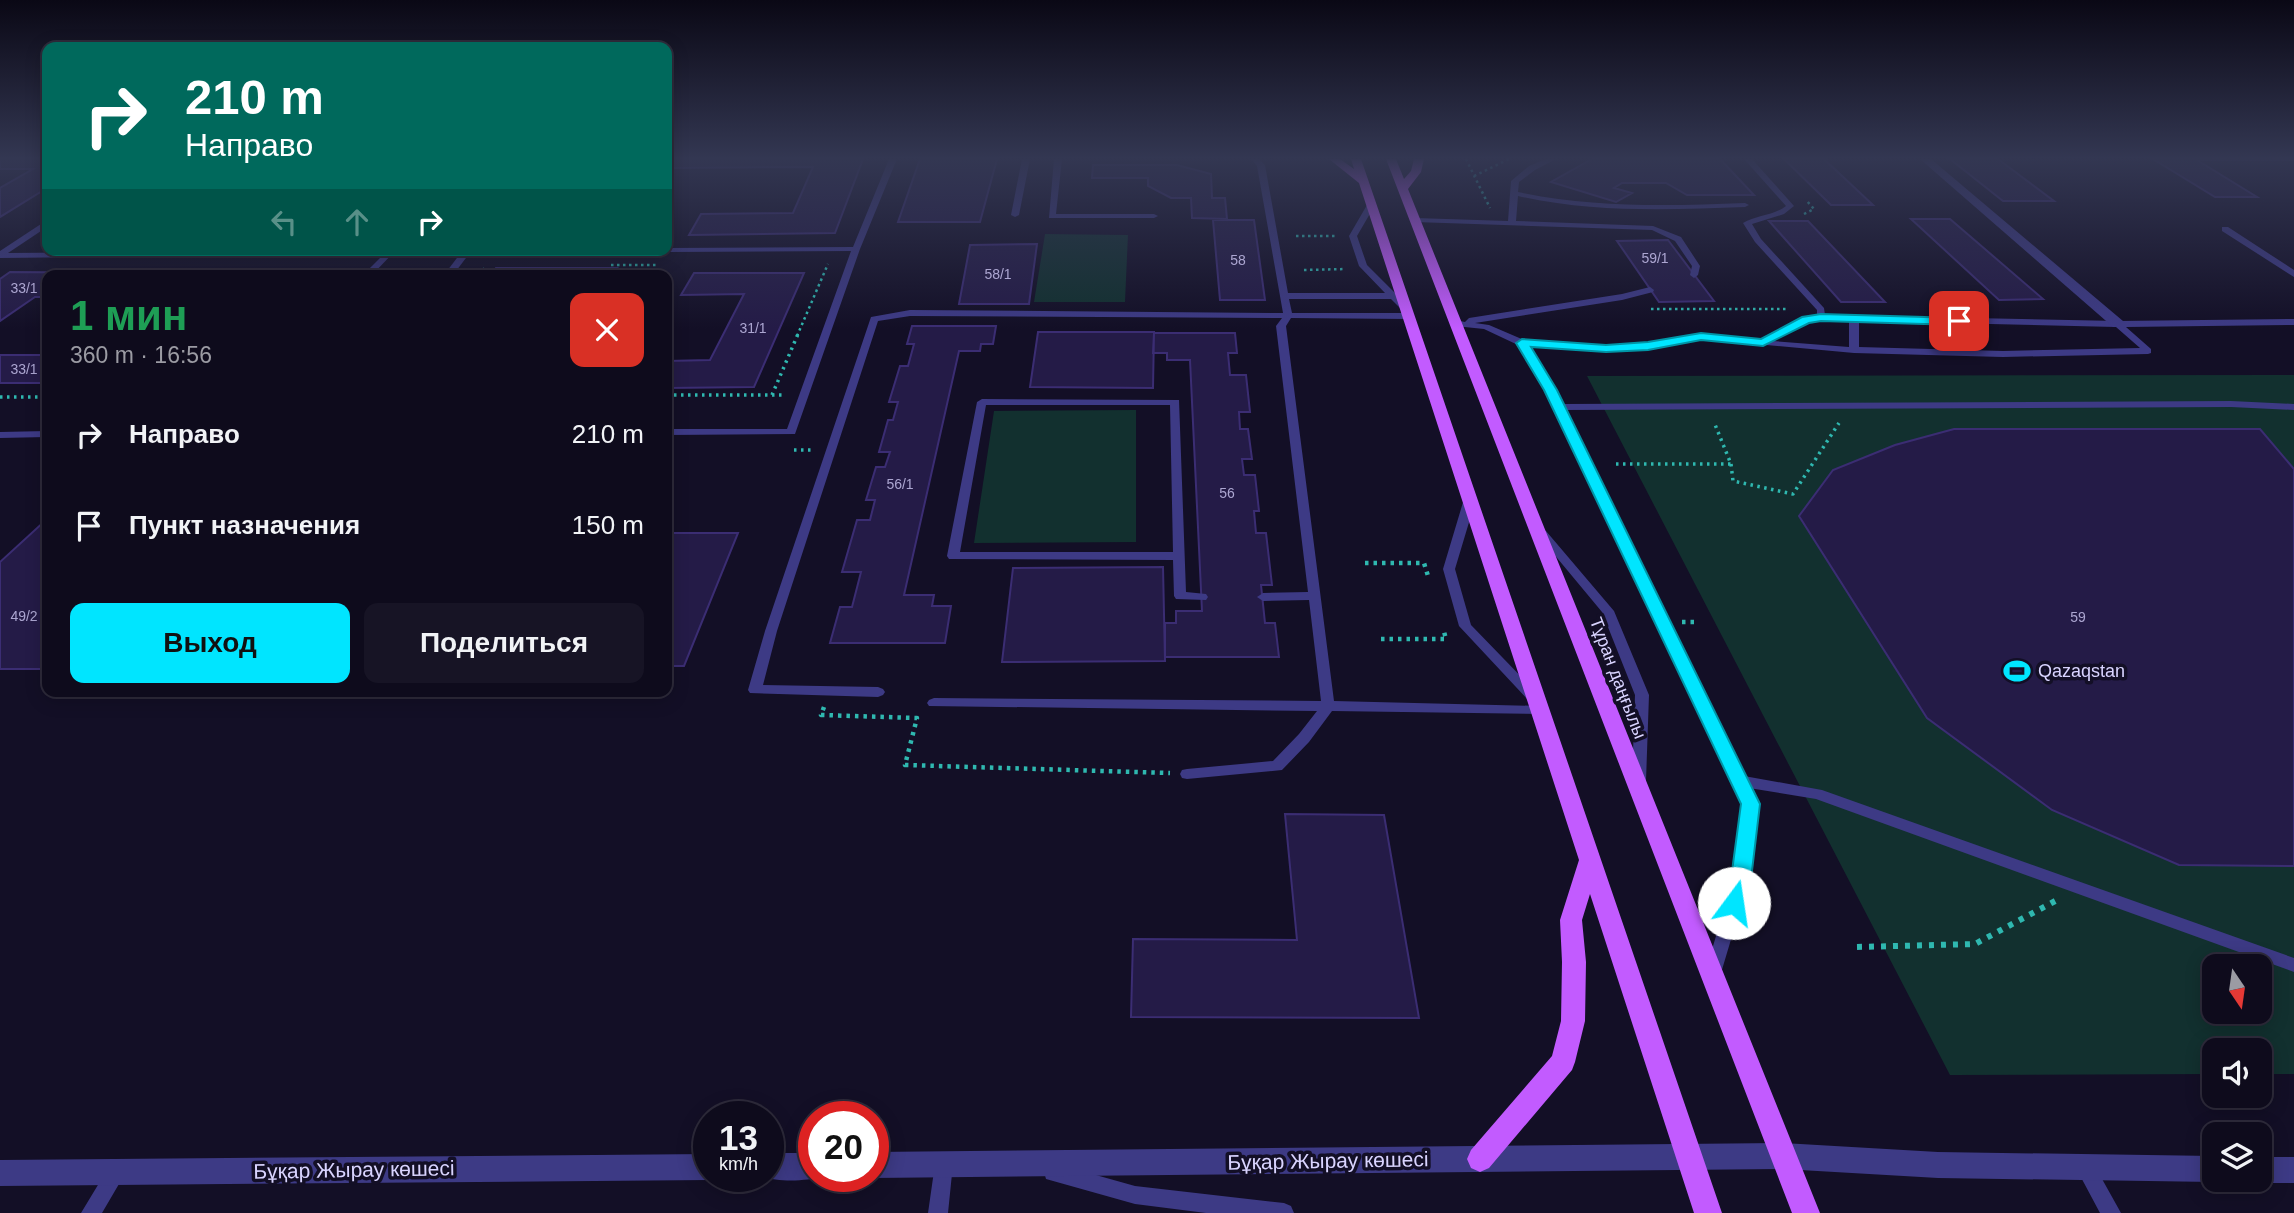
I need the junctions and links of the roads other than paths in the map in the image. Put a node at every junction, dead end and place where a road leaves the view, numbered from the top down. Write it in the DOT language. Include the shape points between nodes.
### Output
graph roads {
  1 [pos="870,216"];
  2 [pos="1052,216"];
  3 [pos="1154,216"];
  4 [pos="1270,216"];
  5 [pos="1365,216"];
  6 [pos="1374,216"];
  7 [pos="1413,216"];
  8 [pos="1512,216"];
  9 [pos="1768,216"];
  10 [pos="1991,216"];
  11 [pos="1415,220"];
  12 [pos="1512,223"];
  13 [pos="1617,226"];
  14 [pos="42,227"];
  15 [pos="2225,229"];
  16 [pos="1625,241"];
  17 [pos="856,249"];
  18 [pos="672,250"];
  19 [pos="42,255"];
  20 [pos="0,256"];
  21 [pos="387,256"];
  22 [pos="463,256"];
  23 [pos="372,270"];
  24 [pos="452,270"];
  25 [pos="2294,274"];
  26 [pos="1694,275"];
  27 [pos="1650,290"];
  28 [pos="1284,296"];
  29 [pos="1402,304"];
  30 [pos="1288,315"];
  31 [pos="1821,318"];
  32 [pos="1854,319"];
  33 [pos="2294,322"];
  34 [pos="1455,323"];
  35 [pos="2118,324"];
  36 [pos="1763,342"];
  37 [pos="1522,343"];
  38 [pos="1854,350"];
  39 [pos="1558,407"];
  40 [pos="2294,407"];
  41 [pos="672,432"];
  42 [pos="0,435"];
  43 [pos="42,435"];
  44 [pos="1470,499"];
  45 [pos="1535,525"];
  46 [pos="1180,556"];
  47 [pos="1314,596"];
  48 [pos="1202,597"];
  49 [pos="1263,597"];
  50 [pos="878,692"];
  51 [pos="934,703"];
  52 [pos="1328,706"];
  53 [pos="1539,707"];
  54 [pos="1187,774"];
  55 [pos="1740,781"];
  56 [pos="1639,788"];
  57 [pos="1589,863"];
  58 [pos="2294,965"];
  59 [pos="1713,976"];
  60 [pos="1783,1156"];
  61 [pos="1691,1158"];
  62 [pos="1480,1159"];
  63 [pos="944,1164"];
  64 [pos="1022,1164"];
  65 [pos="889,1165"];
  66 [pos="693,1167"];
  67 [pos="2084,1168"];
  68 [pos="2202,1169"];
  69 [pos="2272,1170"];
  70 [pos="2294,1170"];
  71 [pos="118,1172"];
  72 [pos="0,1173"];
  73 [pos="91,1213"];
  74 [pos="938,1213"];
  75 [pos="1284,1213"];
  76 [pos="1708,1213"];
  77 [pos="1806,1213"];
  78 [pos="2111,1213"];
  1 -- 17 [label="lane"];
  2 -- 3 [label="lane"];
  4 -- 28 [label="lane"];
  5 -- 29 [label="lane" via="1353,236 1363,266"];
  6 -- 29 [label="main road"];
  7 -- 11 [label="main road, Тұран даңғылы"];
  8 -- 12 [label="lane"];
  9 -- 31 [label="lane" via="1746,223 1821,310"];
  10 -- 35 [label="street"];
  11 -- 12 [label="lane"];
  11 -- 34 [label="main road, Тұран даңғылы"];
  12 -- 13 [label="lane"];
  13 -- 16 [label="lane"];
  13 -- 26 [label="lane" via="1653,228 1678,239 1696,266"];
  14 -- 20 [label="lane"];
  15 -- 25 [label="lane"];
  17 -- 18 [label="lane"];
  17 -- 41 [label="lane" via="791,432"];
  19 -- 20 [label="lane"];
  21 -- 23 [label="lane"];
  22 -- 24 [label="lane"];
  27 -- 34 [label="lane"];
  28 -- 29 [label="lane"];
  28 -- 30 [label="lane"];
  29 -- 30 [label="lane"];
  29 -- 44 [label="main road"];
  30 -- 47 [label="lane" via="1281,326"];
  30 -- 50 [label="lane" via="910,313 874,320 755,690"];
  31 -- 32 [label="lane"];
  31 -- 36 [label="lane" via="1806,319"];
  32 -- 35 [label="lane"];
  32 -- 38 [label="lane"];
  33 -- 35 [label="lane"];
  34 -- 37 [label="lane" via="1486,327"];
  34 -- 45 [label="main road, Тұран даңғылы"];
  35 -- 38 [label="lane" via="2148,351"];
  36 -- 37 [label="lane" via="1701,337 1606,349"];
  36 -- 38 [label="lane"];
  37 -- 39 [label="lane"];
  39 -- 40 [label="lane"];
  39 -- 55 [label="lane"];
  42 -- 43 [label="lane"];
  44 -- 53 [label="main road"];
  44 -- 53 [label="lane" via="1449,569 1465,626"];
  45 -- 56 [label="main road, Тұран даңғылы"];
  45 -- 56 [label="lane" via="1608,611 1643,695"];
  46 -- 46 [label="lane" via="1175,402 982,402 953,556"];
  46 -- 48 [label="lane" via="1180,596"];
  47 -- 49 [label="lane"];
  47 -- 52 [label="lane"];
  51 -- 52 [label="lane"];
  52 -- 53 [label="lane"];
  52 -- 54 [label="lane" via="1277,766"];
  53 -- 57 [label="main road"];
  55 -- 58 [label="lane" via="1817,794"];
  55 -- 59 [label="lane" via="1750,804 1741,879"];
  56 -- 59 [label="main road, Тұран даңғылы"];
  57 -- 61 [label="main road"];
  57 -- 62 [label="main road" via="1572,920 1573,1021 1563,1062"];
  59 -- 60 [label="main road, Тұран даңғылы"];
  60 -- 61 [label="street, Бұқар Жырау көшесі"];
  60 -- 67 [label="street, Бұқар Жырау көшесі"];
  60 -- 77 [label="main road, Тұран даңғылы"];
  61 -- 62 [label="street, Бұқар Жырау көшесі"];
  61 -- 76 [label="main road"];
  62 -- 64 [label="street, Бұқар Жырау көшесі"];
  63 -- 64 [label="street, Бұқар Жырау көшесі"];
  63 -- 65 [label="street, Бұқар Жырау көшесі"];
  63 -- 74 [label="lane"];
  64 -- 75 [label="lane" via="1135,1195"];
  66 -- 71 [label="street, Бұқар Жырау көшесі"];
  67 -- 68 [label="street, Бұқар Жырау көшесі"];
  67 -- 78 [label="lane"];
  69 -- 70 [label="street"];
  71 -- 72 [label="street, Бұқар Жырау көшесі"];
  71 -- 73 [label="lane"];
}
